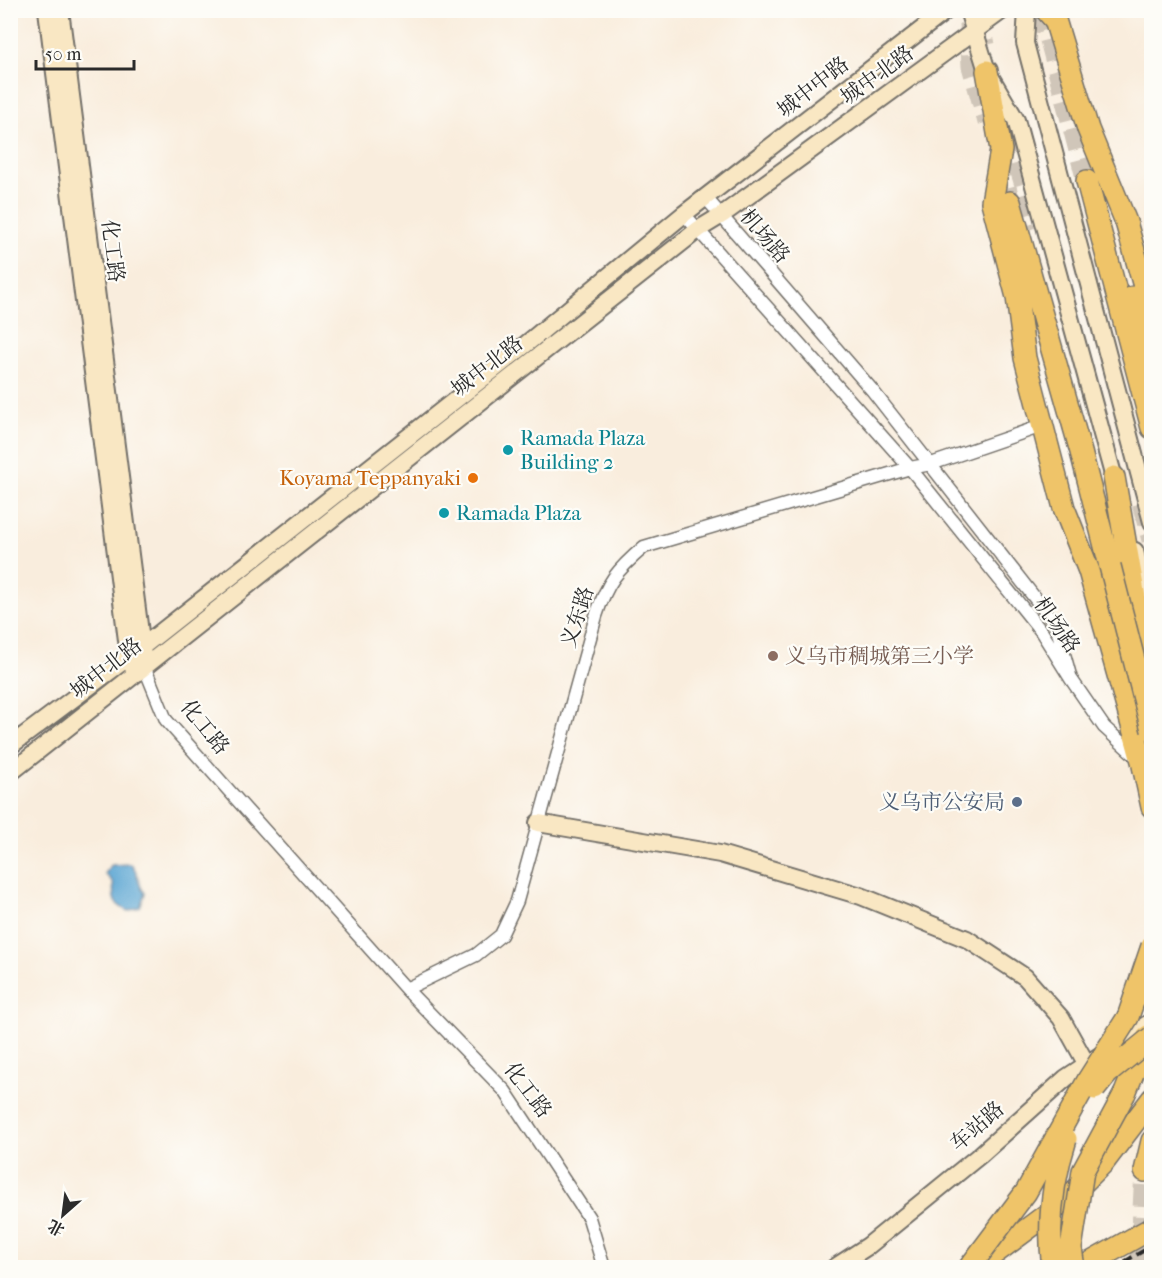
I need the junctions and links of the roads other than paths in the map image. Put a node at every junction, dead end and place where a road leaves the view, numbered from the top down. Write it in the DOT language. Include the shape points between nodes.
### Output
graph roads {
  1 [pos="47,10"];
  2 [pos="60,10"];
  3 [pos="947,10"];
  4 [pos="968,10"];
  5 [pos="1003,10"];
  6 [pos="1027,10"];
  7 [pos="1046,10"];
  8 [pos="975,32"];
  9 [pos="987,71"];
  10 [pos="1088,129"];
  11 [pos="1087,181"];
  12 [pos="706,198"];
  13 [pos="1011,202"];
  14 [pos="684,214"];
  15 [pos="722,215"];
  16 [pos="699,229"];
  17 [pos="1017,297"];
  18 [pos="1152,315"];
  19 [pos="1152,369"];
  20 [pos="1042,426"];
  21 [pos="1152,428"];
  22 [pos="931,464"];
  23 [pos="910,468"];
  24 [pos="1114,477"];
  25 [pos="1152,522"];
  26 [pos="1109,562"];
  27 [pos="1152,621"];
  28 [pos="135,652"];
  29 [pos="137,671"];
  30 [pos="1071,679"];
  31 [pos="1152,730"];
  32 [pos="10,746"];
  33 [pos="1147,761"];
  34 [pos="10,773"];
  35 [pos="1152,807"];
  36 [pos="538,823"];
  37 [pos="1152,946"];
  38 [pos="406,989"];
  39 [pos="1152,1021"];
  40 [pos="1152,1027"];
  41 [pos="1152,1037"];
  42 [pos="1086,1063"];
  43 [pos="1152,1100"];
  44 [pos="1152,1141"];
  45 [pos="1145,1171"];
  46 [pos="1152,1228"];
  47 [pos="604,1268"];
  48 [pos="834,1268"];
  49 [pos="969,1268"];
  50 [pos="975,1268"];
  51 [pos="1053,1268"];
  52 [pos="1074,1268"];
  53 [pos="1080,1268"];
  1 -- 28 [label="main road, 化工路"];
  2 -- 28 [label="main road, 化工路"];
  3 -- 12 [label="main road, 城中中路"];
  4 -- 8 [label="main road"];
  5 -- 8 [label="main road, 城中北路"];
  6 -- 25 [label="main road" via="1025,43"];
  7 -- 10 [label="highway" via="1055,20"];
  8 -- 9 [label="main road"];
  8 -- 15 [label="main road, 城中北路"];
  9 -- 17 [label="highway" via="1001,150 992,201"];
  9 -- 24 [label="main road" via="1016,120"];
  10 -- 18 [label="highway" via="1126,222"];
  10 -- 19 [label="highway"];
  11 -- 21 [label="highway"];
  12 -- 14 [label="main road, 城中北路"];
  12 -- 15 [label="street, 机场路"];
  13 -- 26 [label="highway"];
  14 -- 16 [label="street, 机场路"];
  14 -- 28 [label="main road, 城中北路" via="525,345"];
  15 -- 16 [label="main road, 城中北路"];
  15 -- 22 [label="street, 机场路"];
  16 -- 23 [label="street, 机场路"];
  16 -- 29 [label="main road, 城中北路"];
  17 -- 20 [label="highway" via="1024,358"];
  17 -- 26 [label="highway" via="1029,322 1069,473"];
  20 -- 22 [label="street, 义东路"];
  20 -- 33 [label="highway" via="1064,508 1089,571"];
  22 -- 23 [label="street, 义东路"];
  22 -- 30 [label="street, 机场路" via="1056,625"];
  23 -- 30 [label="street, 机场路" via="1041,631"];
  23 -- 36 [label="street, 义东路" via="644,547 617,570 605,589 596,616"];
  24 -- 27 [label="main road"];
  24 -- 33 [label="highway" via="1148,674"];
  26 -- 31 [label="highway, bridge"];
  28 -- 29 [label="main road, 化工路"];
  28 -- 32 [label="main road, 城中北路"];
  29 -- 34 [label="main road, 城中北路"];
  29 -- 38 [label="street, 化工路" via="166,720"];
  30 -- 33 [label="street" via="1104,727"];
  33 -- 35 [label="highway"];
  36 -- 38 [label="street, 义东路" via="517,901 501,935 476,955"];
  36 -- 42 [label="main road" via="720,854 861,896 967,939 1025,978 1061,1018"];
  37 -- 49 [label="highway, bridge" via="1128,1017 1026,1192"];
  38 -- 47 [label="street, 化工路" via="505,1091 589,1218"];
  39 -- 42 [label="main road, 车站路"];
  40 -- 52 [label="highway, bridge" via="1125,1094 1083,1171 1071,1248"];
  41 -- 51 [label="highway, bridge" via="1108,1073 1084,1103 1068,1133 1052,1198 1049,1235"];
  42 -- 48 [label="main road, 车站路" via="868,1246"];
  43 -- 50 [label="highway, bridge" via="1104,1162 1065,1201"];
  44 -- 45 [label="highway"];
  46 -- 53 [label="highway"];
}
